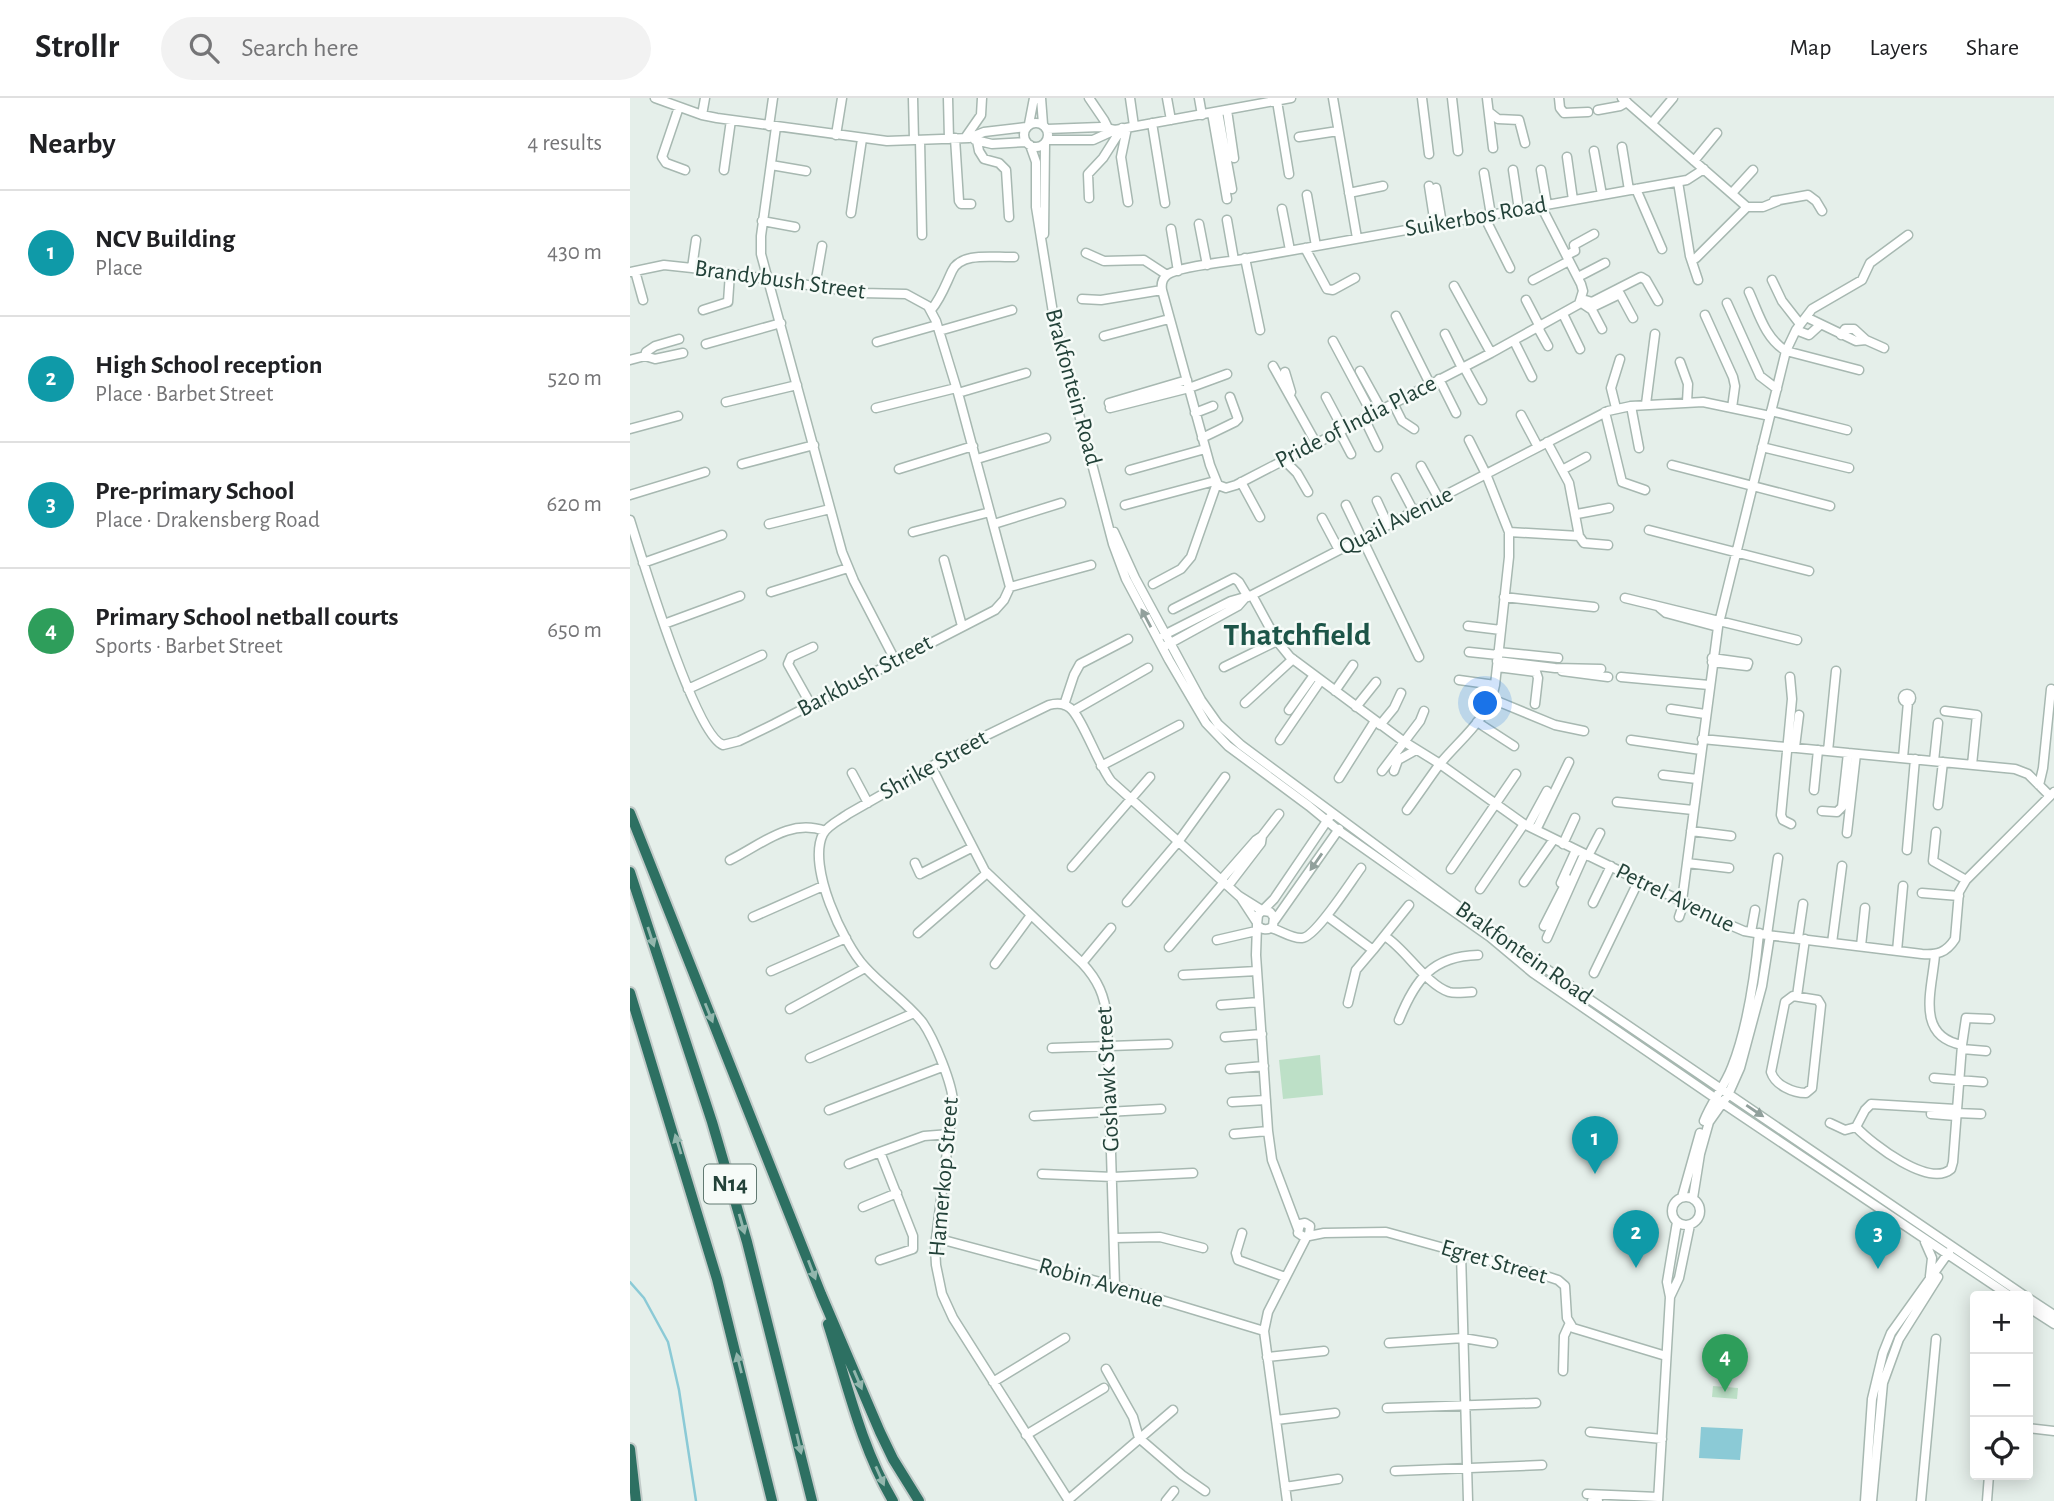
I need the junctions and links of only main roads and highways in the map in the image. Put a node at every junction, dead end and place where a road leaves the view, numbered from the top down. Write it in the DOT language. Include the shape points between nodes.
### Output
graph roads {
  1 [pos="630,813"];
  2 [pos="630,872"];
  3 [pos="630,993"];
  4 [pos="821,1294"];
  5 [pos="630,1449"];
  6 [pos="636,1501"];
  7 [pos="772,1501"];
  8 [pos="813,1501"];
  9 [pos="893,1501"];
  10 [pos="919,1501"];
  1 -- 4 [label="highway, one-way"];
  2 -- 8 [label="highway, N14, one-way" via="712,1122"];
  7 -- 3 [label="highway, N14, one-way" via="718,1279"];
  4 -- 9 [label="highway, one-way" via="850,1394"];
  4 -- 10 [label="highway, one-way" via="880,1432"];
  5 -- 6 [label="highway"];
}
